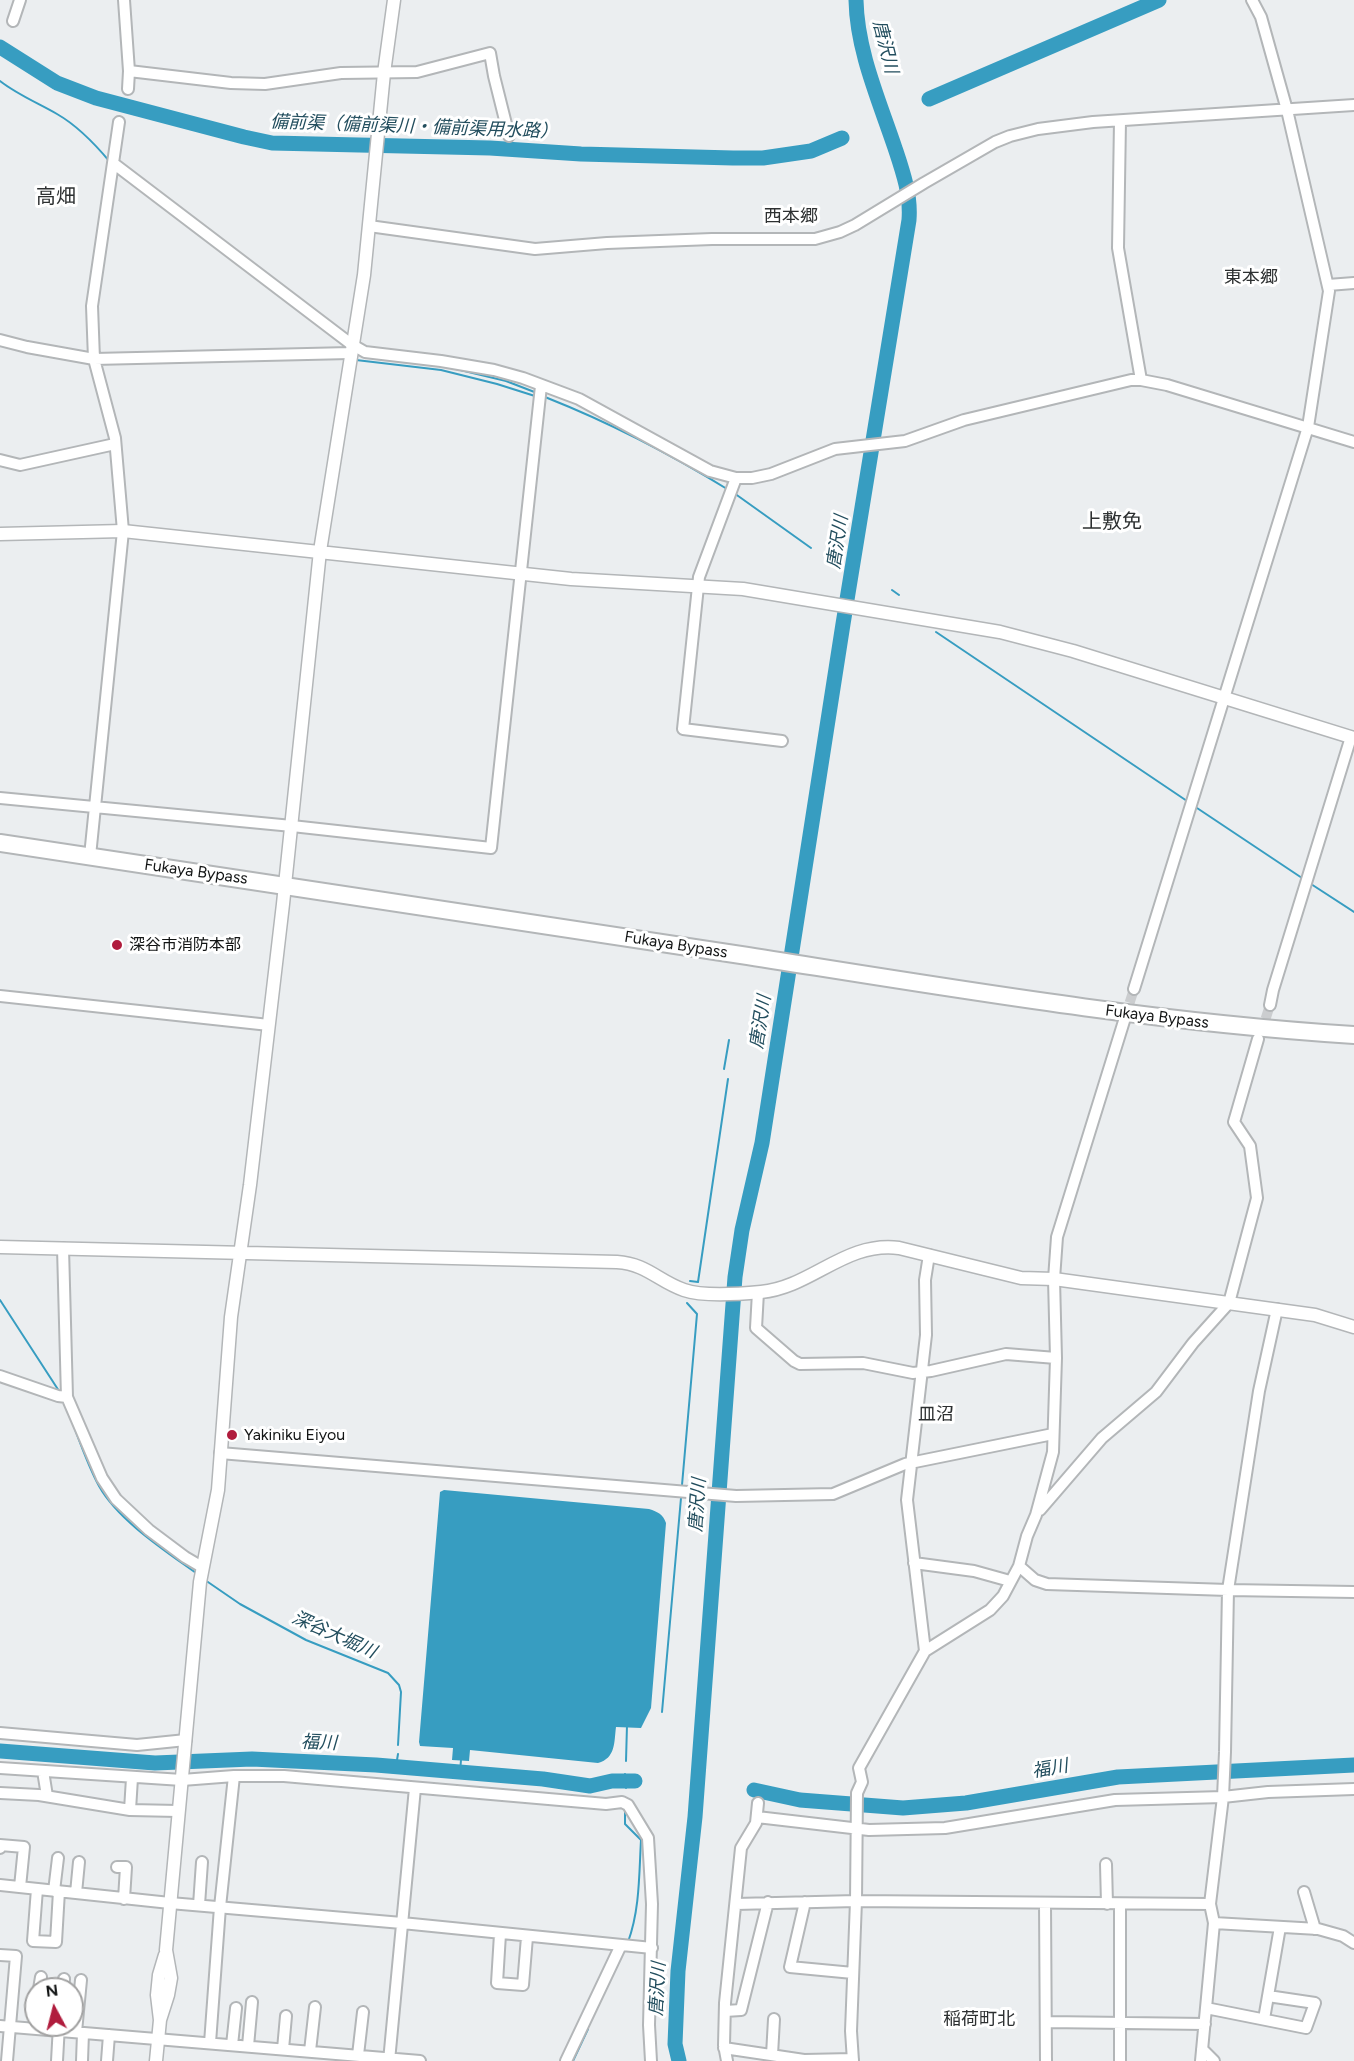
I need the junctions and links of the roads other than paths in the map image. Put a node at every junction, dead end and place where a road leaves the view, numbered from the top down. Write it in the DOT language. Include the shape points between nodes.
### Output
graph roads {
  1 [pos="20,0"];
  2 [pos="124,0"];
  3 [pos="394,0"];
  4 [pos="1252,0"];
  5 [pos="13,21"];
  6 [pos="129,71"];
  7 [pos="384,73"];
  8 [pos="128,89"];
  9 [pos="1354,105"];
  10 [pos="1287,110"];
  11 [pos="1120,121"];
  12 [pos="119,122"];
  13 [pos="508,136"];
  14 [pos="113,163"];
  15 [pos="369,226"];
  16 [pos="1354,283"];
  17 [pos="1328,285"];
  18 [pos="0,340"];
  19 [pos="351,348"];
  20 [pos="94,359"];
  21 [pos="1141,380"];
  22 [pos="542,386"];
  23 [pos="1308,427"];
  24 [pos="1354,442"];
  25 [pos="116,444"];
  26 [pos="0,460"];
  27 [pos="736,478"];
  28 [pos="123,531"];
  29 [pos="0,534"];
  30 [pos="320,551"];
  31 [pos="522,574"];
  32 [pos="698,586"];
  33 [pos="1225,697"];
  34 [pos="1353,737"];
  35 [pos="782,741"];
  36 [pos="0,798"];
  37 [pos="96,808"];
  38 [pos="292,826"];
  39 [pos="0,843"];
  40 [pos="90,856"];
  41 [pos="285,884"];
  42 [pos="1134,989"];
  43 [pos="0,996"];
  44 [pos="1270,1005"];
  45 [pos="1124,1021"];
  46 [pos="269,1025"];
  47 [pos="1354,1035"];
  48 [pos="1258,1039"];
  49 [pos="0,1247"];
  50 [pos="63,1248"];
  51 [pos="239,1254"];
  52 [pos="929,1255"];
  53 [pos="1054,1279"];
  54 [pos="756,1292"];
  55 [pos="1229,1303"];
  56 [pos="1277,1309"];
  57 [pos="1354,1328"];
  58 [pos="1056,1358"];
  59 [pos="921,1373"];
  60 [pos="0,1376"];
  61 [pos="68,1397"];
  62 [pos="1053,1434"];
  63 [pos="220,1453"];
  64 [pos="910,1463"];
  65 [pos="1036,1515"];
  66 [pos="914,1563"];
  67 [pos="1019,1566"];
  68 [pos="202,1567"];
  69 [pos="1011,1581"];
  70 [pos="1228,1590"];
  71 [pos="1354,1592"];
  72 [pos="925,1652"];
  73 [pos="0,1733"];
  74 [pos="185,1743"];
  75 [pos="0,1768"];
  76 [pos="43,1771"];
  77 [pos="234,1776"];
  78 [pos="132,1778"];
  79 [pos="182,1778"];
  80 [pos="415,1788"];
  81 [pos="1354,1789"];
  82 [pos="0,1793"];
  83 [pos="1223,1794"];
  84 [pos="47,1796"];
  85 [pos="758,1803"];
  86 [pos="130,1810"];
  87 [pos="178,1811"];
  88 [pos="757,1817"];
  89 [pos="856,1826"];
  90 [pos="0,1848"];
  91 [pos="58,1858"];
  92 [pos="79,1862"];
  93 [pos="202,1862"];
  94 [pos="1106,1864"];
  95 [pos="117,1867"];
  96 [pos="0,1885"];
  97 [pos="21,1887"];
  98 [pos="37,1889"];
  99 [pos="56,1891"];
  100 [pos="1304,1892"];
  101 [pos="76,1893"];
  102 [pos="124,1899"];
  103 [pos="856,1901"];
  104 [pos="768,1902"];
  105 [pos="805,1902"];
  106 [pos="170,1903"];
  107 [pos="736,1904"];
  108 [pos="1045,1904"];
  109 [pos="1107,1904"];
  110 [pos="1120,1904"];
  111 [pos="1210,1904"];
  112 [pos="199,1905"];
  113 [pos="220,1907"];
  114 [pos="402,1923"];
  115 [pos="1214,1923"];
  116 [pos="1281,1927"];
  117 [pos="1315,1929"];
  118 [pos="500,1934"];
  119 [pos="527,1936"];
  120 [pos="1354,1943"];
  121 [pos="621,1945"];
  122 [pos="652,1948"];
  123 [pos="0,1955"];
  124 [pos="853,1973"];
  125 [pos="1268,1996"];
  126 [pos="252,2002"];
  127 [pos="315,2007"];
  128 [pos="236,2008"];
  129 [pos="1206,2008"];
  130 [pos="725,2011"];
  131 [pos="363,2012"];
  132 [pos="286,2016"];
  133 [pos="774,2019"];
  134 [pos="1264,2019"];
  135 [pos="1047,2022"];
  136 [pos="1120,2023"];
  137 [pos="1205,2024"];
  138 [pos="24,2025"];
  139 [pos="5,2026"];
  140 [pos="84,2033"];
  141 [pos="109,2035"];
  142 [pos="58,2037"];
  143 [pos="80,2037"];
  144 [pos="159,2038"];
  145 [pos="210,2043"];
  146 [pos="232,2045"];
  147 [pos="248,2046"];
  148 [pos="724,2048"];
  149 [pos="284,2049"];
  150 [pos="310,2051"];
  151 [pos="358,2055"];
  152 [pos="772,2055"];
  153 [pos="1202,2055"];
  154 [pos="333,2057"];
  155 [pos="389,2060"];
  156 [pos="853,2060"];
  157 [pos="7,2061"];
  158 [pos="57,2061"];
  159 [pos="82,2061"];
  160 [pos="107,2061"];
  161 [pos="156,2061"];
  162 [pos="420,2061"];
  163 [pos="566,2061"];
  164 [pos="651,2061"];
  165 [pos="727,2061"];
  166 [pos="1046,2061"];
  167 [pos="1120,2061"];
  168 [pos="1214,2061"];
  1 -- 5 [label="street"];
  2 -- 6 [label="street"];
  3 -- 7 [label="street"];
  4 -- 10 [label="street" via="1261,17"];
  6 -- 7 [label="street" via="250,84 341,73"];
  6 -- 8 [label="street"];
  7 -- 13 [label="street" via="417,72 490,53"];
  7 -- 15 [label="street"];
  9 -- 10 [label="street"];
  10 -- 11 [label="street"];
  10 -- 17 [label="street"];
  11 -- 15 [label="street" via="1010,136 840,232 815,239 712,239 535,249"];
  11 -- 21 [label="street" via="1118,248"];
  12 -- 14 [label="street"];
  14 -- 19 [label="street"];
  14 -- 20 [label="street" via="92,306"];
  15 -- 19 [label="street"];
  16 -- 17 [label="street"];
  17 -- 23 [label="street"];
  18 -- 20 [label="street"];
  19 -- 20 [label="street"];
  19 -- 22 [label="street" via="494,370"];
  19 -- 30 [label="street"];
  20 -- 25 [label="street"];
  21 -- 23 [label="street"];
  21 -- 27 [label="street" via="964,420 905,441 826,451 764,476"];
  22 -- 27 [label="street" via="579,399 710,471"];
  22 -- 31 [label="street"];
  23 -- 24 [label="street"];
  23 -- 33 [label="street"];
  25 -- 26 [label="street" via="20,465"];
  25 -- 28 [label="street"];
  27 -- 32 [label="street"];
  28 -- 29 [label="street"];
  28 -- 30 [label="street"];
  28 -- 37 [label="street"];
  30 -- 31 [label="street"];
  30 -- 38 [label="street"];
  31 -- 32 [label="street"];
  31 -- 38 [label="street" via="491,848"];
  32 -- 33 [label="street" via="752,590 1026,638"];
  32 -- 35 [label="street" via="683,729"];
  33 -- 34 [label="street"];
  33 -- 42 [label="street"];
  34 -- 44 [label="street"];
  36 -- 37 [label="street"];
  37 -- 38 [label="street"];
  37 -- 40 [label="street"];
  38 -- 41 [label="street"];
  39 -- 40 [label="highway, Fukaya Bypass"];
  40 -- 41 [label="highway, Fukaya Bypass"];
  41 -- 46 [label="street"];
  41 -- 47 [label="highway, Fukaya Bypass" via="1161,1019"];
  43 -- 46 [label="street"];
  45 -- 53 [label="street" via="1057,1237"];
  46 -- 51 [label="street"];
  48 -- 55 [label="street" via="1234,1122 1250,1146 1257,1198"];
  49 -- 50 [label="street"];
  50 -- 51 [label="street"];
  50 -- 61 [label="street"];
  51 -- 54 [label="street" via="628,1263 682,1290"];
  51 -- 63 [label="street"];
  52 -- 53 [label="street" via="1021,1278"];
  52 -- 54 [label="street" via="893,1247 869,1248 785,1287"];
  52 -- 59 [label="street"];
  53 -- 55 [label="street"];
  53 -- 58 [label="street"];
  54 -- 59 [label="street" via="756,1328 800,1364 863,1364"];
  55 -- 56 [label="street"];
  55 -- 65 [label="street" via="1156,1392 1102,1438"];
  56 -- 57 [label="street" via="1315,1315"];
  56 -- 70 [label="street" via="1259,1391"];
  58 -- 59 [label="street" via="1005,1354"];
  58 -- 62 [label="street"];
  59 -- 64 [label="street"];
  60 -- 61 [label="street"];
  61 -- 68 [label="street" via="102,1478 116,1499 149,1530"];
  62 -- 64 [label="street"];
  62 -- 65 [label="street" via="1053,1452"];
  63 -- 64 [label="street" via="736,1496 833,1494"];
  63 -- 68 [label="street" via="214,1514"];
  64 -- 66 [label="street" via="907,1500"];
  65 -- 67 [label="street"];
  66 -- 69 [label="street" via="974,1570"];
  66 -- 72 [label="street"];
  67 -- 69 [label="street"];
  67 -- 70 [label="street" via="1035,1580 1047,1584"];
  68 -- 74 [label="street"];
  69 -- 72 [label="street" via="990,1610"];
  70 -- 71 [label="street"];
  70 -- 83 [label="street"];
  72 -- 89 [label="street" via="859,1768 862,1782 856,1793"];
  73 -- 74 [label="street" via="137,1745"];
  74 -- 79 [label="street"];
  75 -- 76 [label="street"];
  76 -- 78 [label="street"];
  76 -- 84 [label="street"];
  77 -- 79 [label="street"];
  77 -- 80 [label="street" via="284,1776"];
  77 -- 113 [label="street"];
  78 -- 79 [label="street"];
  78 -- 86 [label="street"];
  79 -- 87 [label="street"];
  80 -- 114 [label="street"];
  80 -- 122 [label="street" via="628,1805 648,1838"];
  81 -- 83 [label="street"];
  82 -- 84 [label="street"];
  83 -- 89 [label="street" via="1115,1800 945,1828 869,1830"];
  83 -- 111 [label="street"];
  84 -- 86 [label="street"];
  85 -- 88 [label="street"];
  86 -- 87 [label="street"];
  87 -- 106 [label="street"];
  88 -- 89 [label="street"];
  88 -- 107 [label="street" via="741,1848"];
  89 -- 103 [label="street"];
  90 -- 97 [label="street" via="24,1847"];
  91 -- 99 [label="street"];
  92 -- 101 [label="street"];
  93 -- 112 [label="street"];
  94 -- 109 [label="street"];
  95 -- 102 [label="street" via="126,1868"];
  96 -- 97 [label="street"];
  97 -- 98 [label="street"];
  98 -- 99 [label="street"];
  98 -- 99 [label="street" via="33,1941 56,1942"];
  99 -- 101 [label="street"];
  100 -- 117 [label="street"];
  101 -- 102 [label="street"];
  102 -- 106 [label="street"];
  103 -- 105 [label="street"];
  103 -- 108 [label="street"];
  103 -- 124 [label="street"];
  104 -- 105 [label="street"];
  104 -- 107 [label="street"];
  104 -- 130 [label="street" via="741,2010"];
  105 -- 124 [label="street" via="790,1967"];
  106 -- 112 [label="street"];
  106 -- 144 [label="street" via="166,1950 171,1978"];
  107 -- 130 [label="street"];
  108 -- 109 [label="street"];
  108 -- 135 [label="street"];
  109 -- 110 [label="street"];
  110 -- 111 [label="street"];
  110 -- 136 [label="street"];
  111 -- 115 [label="street"];
  112 -- 113 [label="street"];
  113 -- 114 [label="street"];
  113 -- 145 [label="street"];
  114 -- 118 [label="street"];
  114 -- 155 [label="street"];
  115 -- 116 [label="street"];
  115 -- 129 [label="street"];
  116 -- 117 [label="street"];
  116 -- 125 [label="street"];
  117 -- 120 [label="street"];
  118 -- 119 [label="street"];
  118 -- 119 [label="street" via="496,1983 523,1985"];
  119 -- 121 [label="street"];
  121 -- 122 [label="street"];
  121 -- 163 [label="street"];
  122 -- 164 [label="street"];
  123 -- 139 [label="street" via="16,1956"];
  124 -- 156 [label="street"];
  125 -- 134 [label="street"];
  125 -- 134 [label="street" via="1315,2002 1306,2028"];
  126 -- 147 [label="street"];
  127 -- 150 [label="street"];
  128 -- 146 [label="street"];
  129 -- 134 [label="street"];
  129 -- 137 [label="street"];
  130 -- 148 [label="street"];
  131 -- 151 [label="street"];
  132 -- 149 [label="street"];
  133 -- 152 [label="street"];
  135 -- 136 [label="street"];
  135 -- 166 [label="street"];
  136 -- 137 [label="street"];
  136 -- 167 [label="street"];
  137 -- 153 [label="street"];
  138 -- 139 [label="street"];
  139 -- 157 [label="street"];
  140 -- 141 [label="street"];
  141 -- 144 [label="street"];
  141 -- 160 [label="street"];
  142 -- 158 [label="street"];
  143 -- 159 [label="street"];
  144 -- 145 [label="street"];
  144 -- 161 [label="street"];
  145 -- 146 [label="street"];
  146 -- 147 [label="street"];
  147 -- 149 [label="street"];
  148 -- 152 [label="street"];
  148 -- 165 [label="street"];
  149 -- 150 [label="street"];
  150 -- 154 [label="street"];
  151 -- 154 [label="street"];
  151 -- 155 [label="street"];
  152 -- 156 [label="street" via="804,2060"];
  153 -- 168 [label="street"];
  155 -- 162 [label="street"];
}
